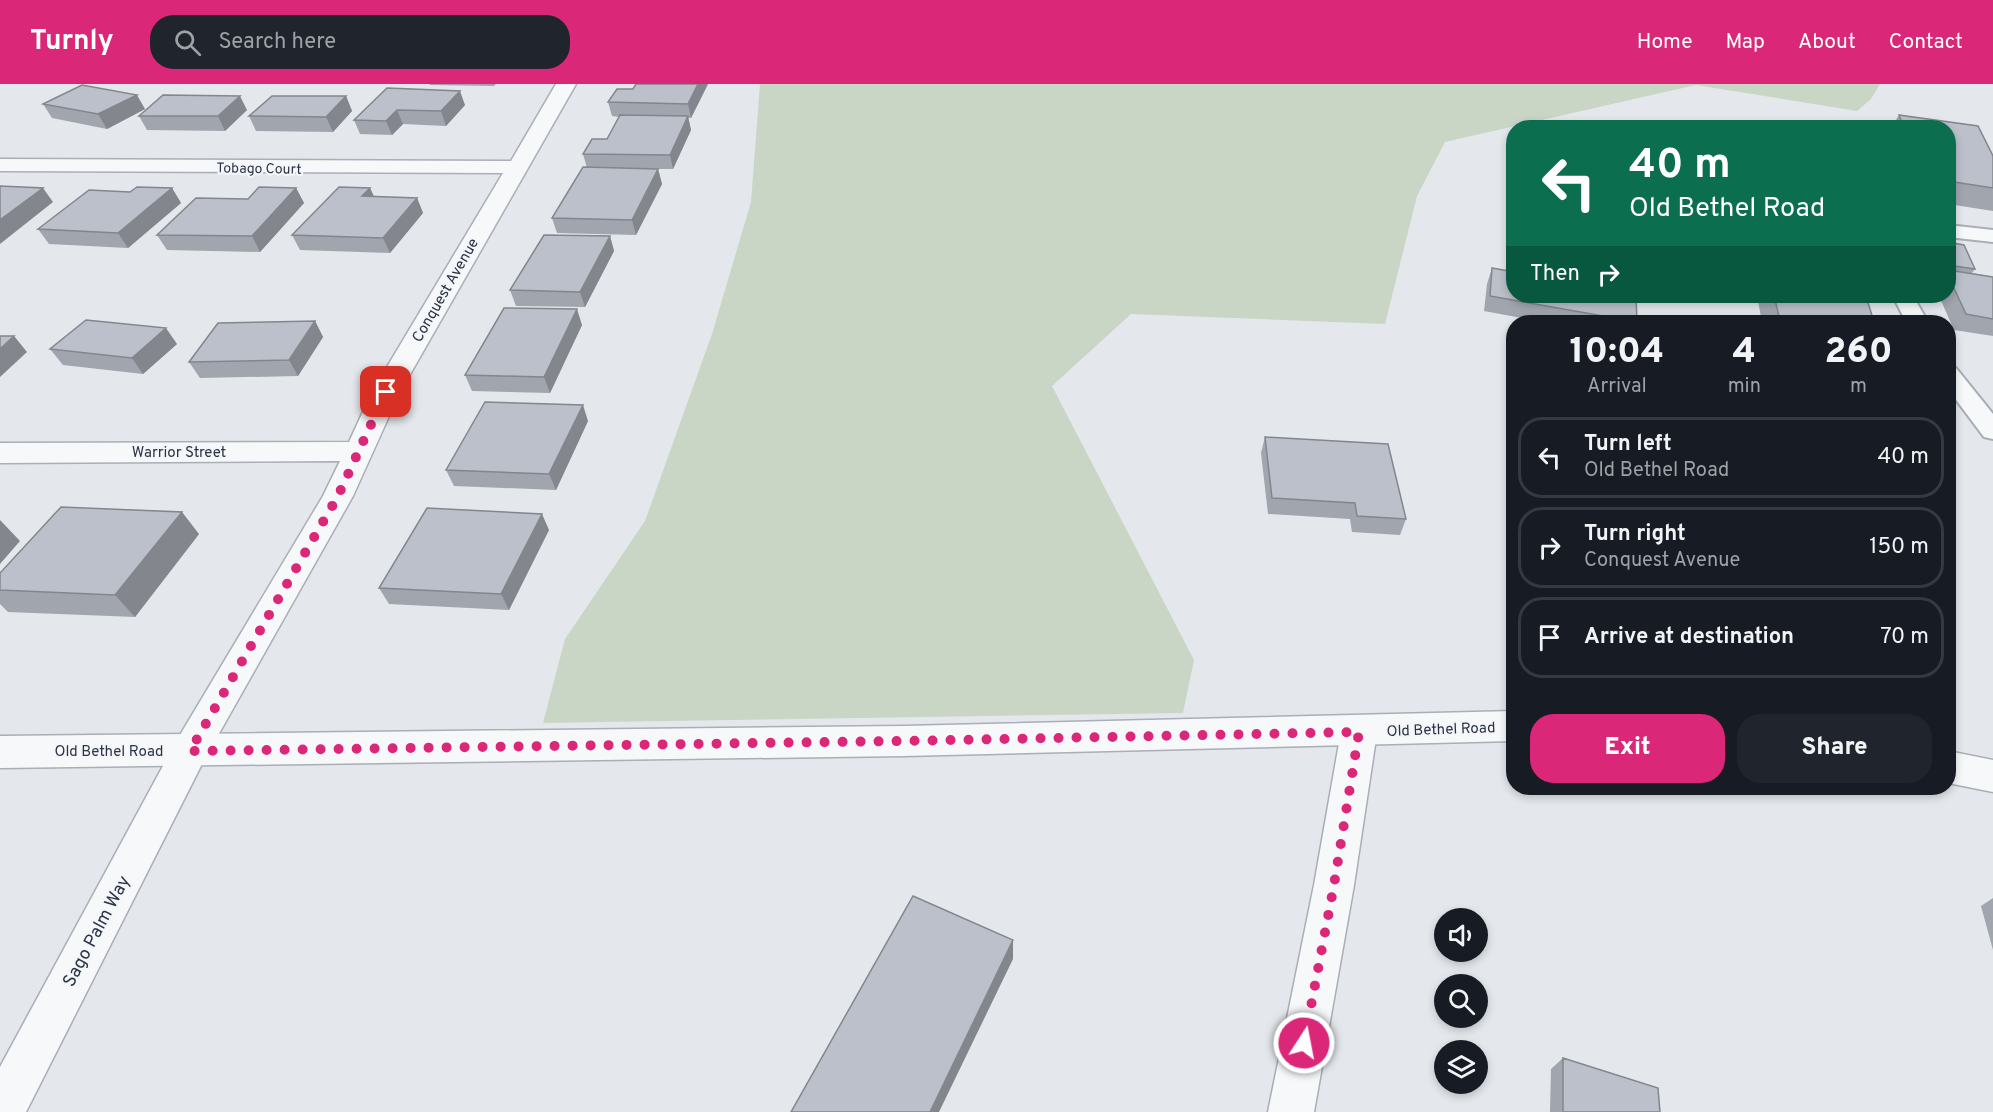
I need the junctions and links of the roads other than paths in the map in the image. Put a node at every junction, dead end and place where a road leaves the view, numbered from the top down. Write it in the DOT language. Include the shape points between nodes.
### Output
graph roads {
  1 [pos="566,84"];
  2 [pos="0,165"];
  3 [pos="517,167"];
  4 [pos="1956,232"];
  5 [pos="1993,236"];
  6 [pos="1956,383"];
  7 [pos="1993,431"];
  8 [pos="359,451"];
  9 [pos="0,453"];
  10 [pos="1506,726"];
  11 [pos="1359,732"];
  12 [pos="190,751"];
  13 [pos="0,752"];
  14 [pos="1956,769"];
  15 [pos="1993,776"];
  16 [pos="1,1112"];
  17 [pos="1291,1112"];
  1 -- 3 [label="street, Conquest Avenue"];
  2 -- 3 [label="street, Tobago Court"];
  3 -- 8 [label="street, Conquest Avenue" via="386,392"];
  4 -- 5 [label="lane"];
  6 -- 7 [label="lane"];
  8 -- 9 [label="street, Warrior Street"];
  8 -- 12 [label="street, Conquest Avenue" via="338,496"];
  10 -- 11 [label="street, Old Bethel Road"];
  11 -- 12 [label="street, Old Bethel Road"];
  11 -- 17 [label="street"];
  12 -- 13 [label="street, Old Bethel Road"];
  12 -- 16 [label="street, Sago Palm Way"];
  14 -- 15 [label="street"];
}
